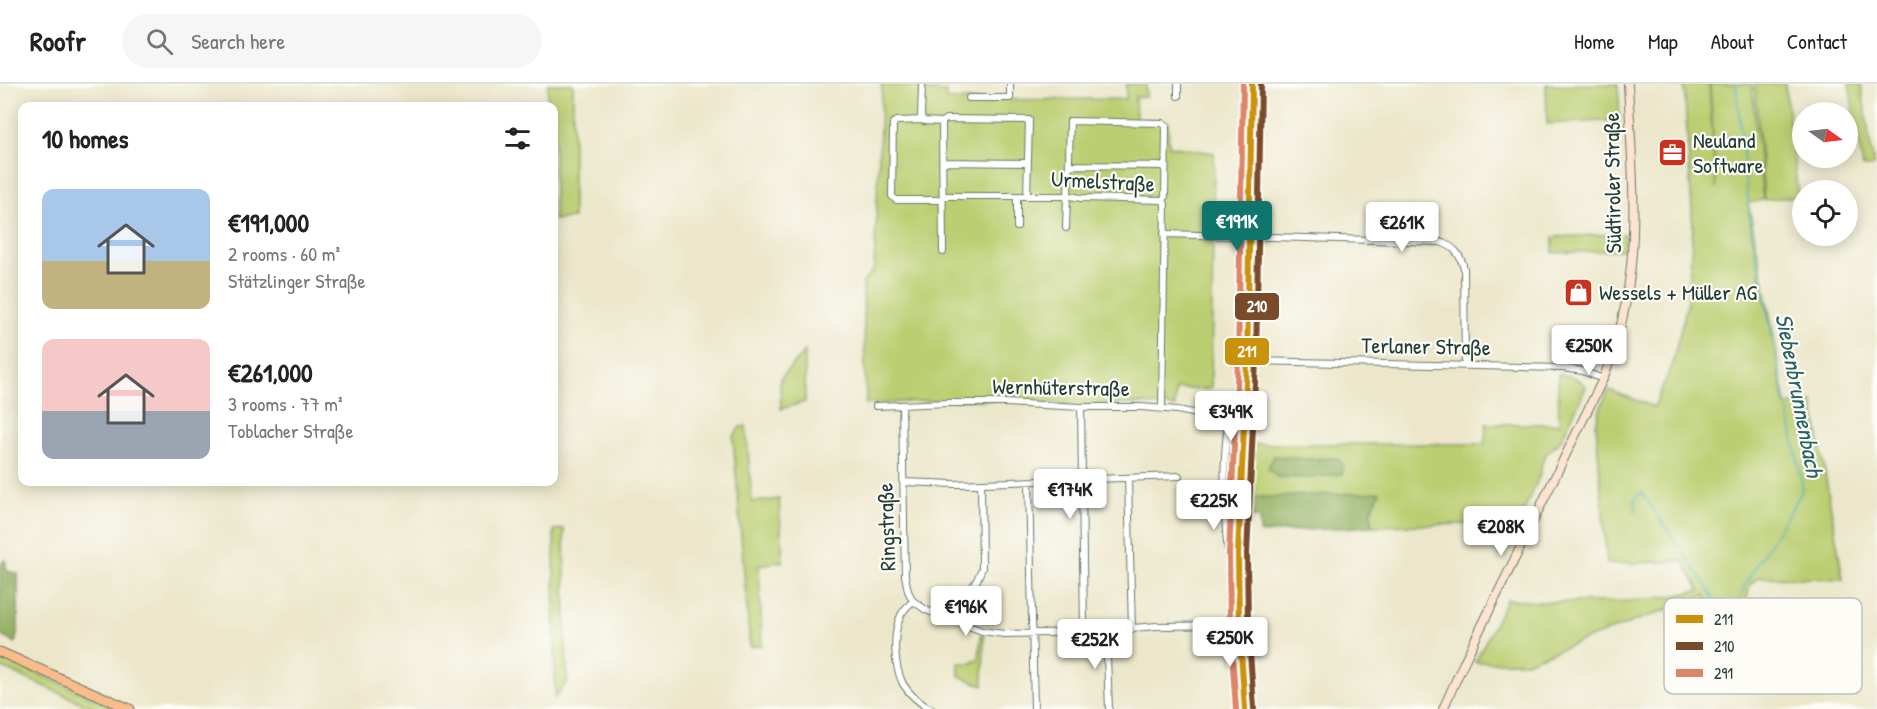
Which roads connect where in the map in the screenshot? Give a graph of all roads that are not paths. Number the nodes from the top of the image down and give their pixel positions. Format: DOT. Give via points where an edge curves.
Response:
graph roads {
  1 [pos="922,84"];
  2 [pos="1010,84"];
  3 [pos="1178,84"];
  4 [pos="1252,84"];
  5 [pos="1628,84"];
  6 [pos="1178,96"];
  7 [pos="969,98"];
  8 [pos="922,120"];
  9 [pos="942,122"];
  10 [pos="943,162"];
  11 [pos="1028,163"];
  12 [pos="1069,165"];
  13 [pos="1166,166"];
  14 [pos="1017,196"];
  15 [pos="1027,196"];
  16 [pos="1068,196"];
  17 [pos="943,198"];
  18 [pos="1163,200"];
  19 [pos="1017,227"];
  20 [pos="1066,228"];
  21 [pos="1164,234"];
  22 [pos="1249,236"];
  23 [pos="943,252"];
  24 [pos="1247,361"];
  25 [pos="1465,365"];
  26 [pos="1603,379"];
  27 [pos="876,406"];
  28 [pos="902,406"];
  29 [pos="1081,407"];
  30 [pos="1162,408"];
  31 [pos="1229,420"];
  32 [pos="1244,420"];
  33 [pos="1179,476"];
  34 [pos="1128,477"];
  35 [pos="1082,480"];
  36 [pos="903,482"];
  37 [pos="1029,482"];
  38 [pos="981,483"];
  39 [pos="1238,554"];
  40 [pos="1229,555"];
  41 [pos="1238,591"];
  42 [pos="914,601"];
  43 [pos="957,608"];
  44 [pos="944,616"];
  45 [pos="957,621"];
  46 [pos="1239,625"];
  47 [pos="1132,628"];
  48 [pos="1106,631"];
  49 [pos="1084,632"];
  50 [pos="1033,634"];
  51 [pos="0,652"];
  52 [pos="130,709"];
  53 [pos="931,709"];
  54 [pos="1034,709"];
  55 [pos="1109,709"];
  56 [pos="1245,709"];
  57 [pos="1443,709"];
  1 -- 8 [label="street"];
  2 -- 7 [label="street" via="1010,98"];
  3 -- 6 [label="street"];
  4 -- 22 [label="street"];
  5 -- 26 [label="main road, Südtiroler Straße" via="1635,214 1632,267 1626,305"];
  8 -- 9 [label="street"];
  8 -- 17 [label="street, Urmelstraße" via="893,123 892,196 896,200"];
  9 -- 10 [label="street"];
  9 -- 11 [label="street" via="1029,120"];
  10 -- 11 [label="street"];
  10 -- 17 [label="street"];
  11 -- 15 [label="street"];
  12 -- 13 [label="street"];
  12 -- 13 [label="street" via="1070,121 1162,123 1166,126"];
  12 -- 16 [label="street"];
  13 -- 18 [label="street"];
  14 -- 15 [label="street, Urmelstraße"];
  14 -- 17 [label="street, Urmelstraße"];
  14 -- 19 [label="street"];
  15 -- 16 [label="street, Urmelstraße"];
  16 -- 18 [label="street, Urmelstraße"];
  16 -- 20 [label="street"];
  17 -- 23 [label="street"];
  18 -- 21 [label="street, Urmelstraße"];
  21 -- 22 [label="street"];
  21 -- 30 [label="street, Urmelstraße"];
  22 -- 24 [label="street"];
  22 -- 25 [label="street" via="1449,245 1460,255 1464,268"];
  24 -- 25 [label="street, Terlaner Straße"];
  24 -- 32 [label="street"];
  25 -- 26 [label="street, Terlaner Straße" via="1563,368"];
  26 -- 57 [label="main road, Südtiroler Straße"];
  27 -- 28 [label="street, Wernhüterstraße"];
  28 -- 29 [label="street, Wernhüterstraße" via="1005,403"];
  28 -- 36 [label="street, Ringstraße"];
  29 -- 30 [label="street, Wernhüterstraße"];
  29 -- 35 [label="street"];
  30 -- 31 [label="street, Wernhüterstraße"];
  31 -- 32 [label="street, Wernhüterstraße"];
  31 -- 40 [label="street" via="1225,463"];
  32 -- 39 [label="street"];
  33 -- 34 [label="street"];
  34 -- 35 [label="street"];
  34 -- 47 [label="street"];
  35 -- 37 [label="street"];
  35 -- 49 [label="street"];
  36 -- 38 [label="street"];
  36 -- 42 [label="street, Ringstraße" via="905,576"];
  37 -- 38 [label="street"];
  37 -- 50 [label="street"];
  38 -- 43 [label="street" via="982,568"];
  39 -- 40 [label="street"];
  39 -- 41 [label="street"];
  40 -- 41 [label="street"];
  41 -- 46 [label="street"];
  42 -- 44 [label="street, Ringstraße"];
  42 -- 53 [label="street" via="901,616 897,628 898,667 910,694"];
  43 -- 44 [label="street"];
  43 -- 45 [label="street"];
  44 -- 45 [label="street, Ringstraße"];
  45 -- 50 [label="street, Ringstraße" via="982,631"];
  46 -- 47 [label="street, Ringstraße"];
  46 -- 56 [label="street"];
  47 -- 48 [label="street, Ringstraße"];
  48 -- 49 [label="street, Ringstraße"];
  48 -- 55 [label="street"];
  49 -- 50 [label="street, Ringstraße"];
  50 -- 54 [label="street"];
  51 -- 52 [label="main road"];
}
